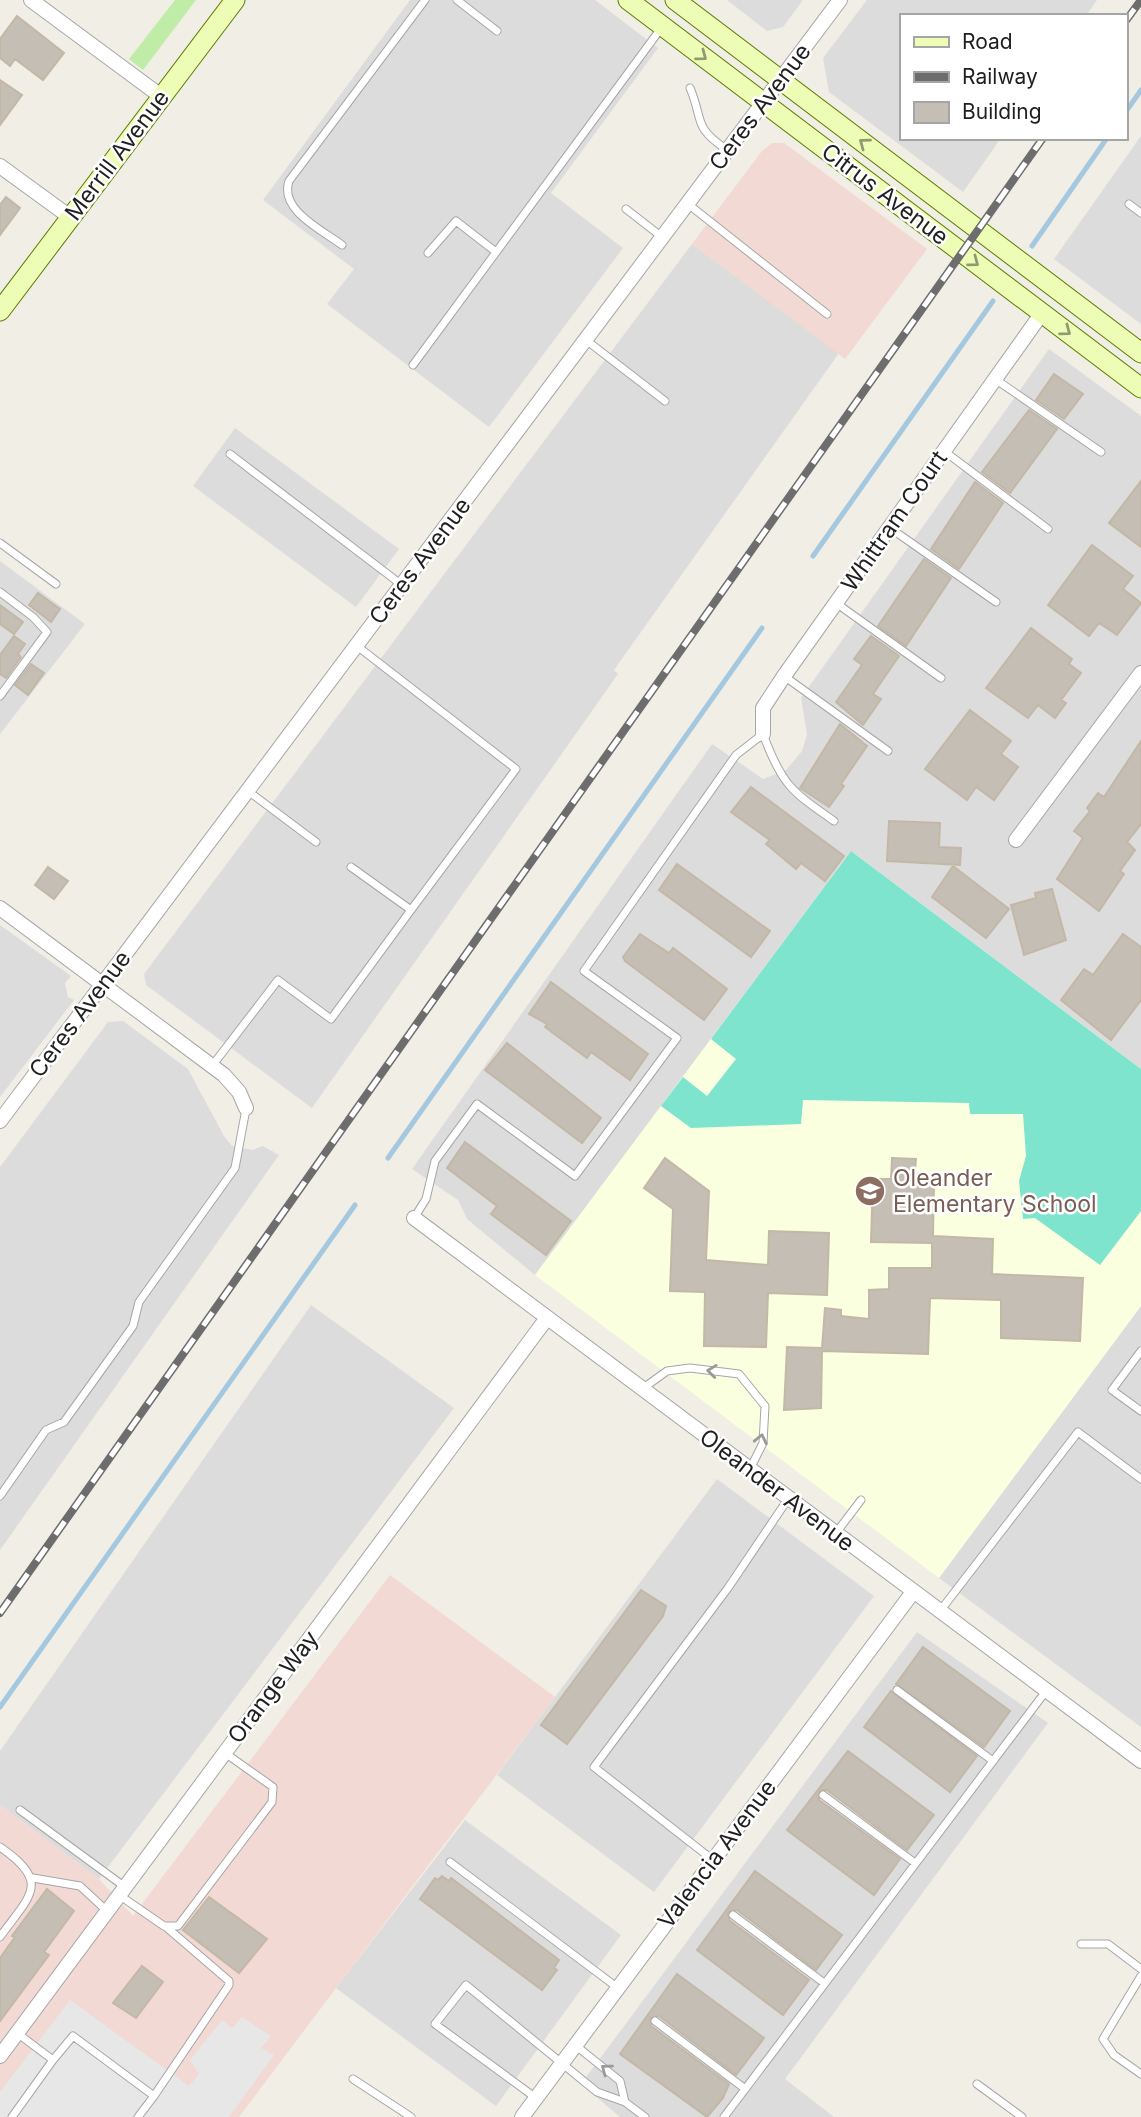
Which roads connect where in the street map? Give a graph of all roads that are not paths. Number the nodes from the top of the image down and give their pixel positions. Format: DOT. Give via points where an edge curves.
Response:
graph roads {
  1 [pos="31,0"];
  2 [pos="236,0"];
  3 [pos="425,0"];
  4 [pos="457,0"];
  5 [pos="628,0"];
  6 [pos="675,0"];
  7 [pos="840,0"];
  8 [pos="663,26"];
  9 [pos="497,31"];
  10 [pos="781,79"];
  11 [pos="690,88"];
  12 [pos="162,97"];
  13 [pos="764,101"];
  14 [pos="727,151"];
  15 [pos="0,166"];
  16 [pos="688,204"];
  17 [pos="1129,204"];
  18 [pos="626,209"];
  19 [pos="1141,213"];
  20 [pos="70,217"];
  21 [pos="663,237"];
  22 [pos="342,245"];
  23 [pos="496,252"];
  24 [pos="428,253"];
  25 [pos="0,311"];
  26 [pos="1042,313"];
  27 [pos="827,314"];
  28 [pos="586,340"];
  29 [pos="1141,352"];
  30 [pos="413,365"];
  31 [pos="995,379"];
  32 [pos="1141,388"];
  33 [pos="665,401"];
  34 [pos="944,451"];
  35 [pos="1101,452"];
  36 [pos="230,454"];
  37 [pos="890,527"];
  38 [pos="1048,528"];
  39 [pos="0,543"];
  40 [pos="56,584"];
  41 [pos="402,585"];
  42 [pos="0,592"];
  43 [pos="836,602"];
  44 [pos="996,602"];
  45 [pos="357,646"];
  46 [pos="1141,673"];
  47 [pos="784,676"];
  48 [pos="941,678"];
  49 [pos="0,696"];
  50 [pos="763,734"];
  51 [pos="888,751"];
  52 [pos="248,791"];
  53 [pos="834,821"];
  54 [pos="1016,840"];
  55 [pos="316,842"];
  56 [pos="351,867"];
  57 [pos="0,908"];
  58 [pos="411,910"];
  59 [pos="103,984"];
  60 [pos="212,1066"];
  61 [pos="246,1108"];
  62 [pos="0,1121"];
  63 [pos="414,1218"];
  64 [pos="547,1318"];
  65 [pos="1141,1351"];
  66 [pos="642,1390"];
  67 [pos="1141,1411"];
  68 [pos="750,1470"];
  69 [pos="1141,1479"];
  70 [pos="0,1496"];
  71 [pos="788,1499"];
  72 [pos="861,1500"];
  73 [pos="835,1534"];
  74 [pos="913,1592"];
  75 [pos="940,1612"];
  76 [pos="897,1690"];
  77 [pos="1046,1691"];
  78 [pos="225,1752"];
  79 [pos="993,1760"];
  80 [pos="1141,1761"];
  81 [pos="823,1795"];
  82 [pos="20,1810"];
  83 [pos="0,1847"];
  84 [pos="713,1860"];
  85 [pos="450,1862"];
  86 [pos="915,1863"];
  87 [pos="33,1878"];
  88 [pos="122,1891"];
  89 [pos="107,1911"];
  90 [pos="733,1915"];
  91 [pos="164,1926"];
  92 [pos="0,1937"];
  93 [pos="1081,1944"];
  94 [pos="1141,1969"];
  95 [pos="1141,1976"];
  96 [pos="824,1983"];
  97 [pos="618,1988"];
  98 [pos="654,2021"];
  99 [pos="17,2033"];
  100 [pos="575,2045"];
  101 [pos="0,2056"];
  102 [pos="53,2060"];
  103 [pos="563,2063"];
  104 [pos="1141,2074"];
  105 [pos="353,2079"];
  106 [pos="976,2084"];
  107 [pos="744,2088"];
  108 [pos="154,2096"];
  109 [pos="536,2098"];
  110 [pos="625,2102"];
  111 [pos="12,2117"];
  112 [pos="138,2117"];
  113 [pos="411,2117"];
  114 [pos="522,2117"];
  115 [pos="645,2117"];
  116 [pos="724,2117"];
  117 [pos="1022,2117"];
  1 -- 12 [label="street"];
  2 -- 12 [label="main road, Merrill Avenue"];
  3 -- 22 [label="lane" via="289,181 289,205"];
  4 -- 9 [label="lane"];
  5 -- 8 [label="main road, Citrus Avenue"];
  6 -- 10 [label="main road, Citrus Avenue"];
  7 -- 10 [label="street, Ceres Avenue"];
  8 -- 13 [label="main road, Citrus Avenue, one-way"];
  8 -- 23 [label="lane"];
  10 -- 13 [label="street, Ceres Avenue"];
  29 -- 10 [label="main road, Citrus Avenue, one-way"];
  11 -- 14 [label="lane" via="699,125"];
  12 -- 20 [label="main road, Merrill Avenue"];
  13 -- 14 [label="street, Ceres Avenue"];
  13 -- 26 [label="main road, Citrus Avenue, one-way"];
  14 -- 16 [label="street, Ceres Avenue"];
  15 -- 20 [label="street"];
  16 -- 21 [label="street, Ceres Avenue"];
  16 -- 27 [label="lane"];
  17 -- 19 [label="lane"];
  18 -- 21 [label="lane"];
  20 -- 25 [label="main road, Merrill Avenue"];
  21 -- 28 [label="street, Ceres Avenue"];
  23 -- 24 [label="lane" via="456,221"];
  23 -- 30 [label="lane"];
  26 -- 31 [label="street, Whittram Court"];
  26 -- 32 [label="main road, Citrus Avenue, one-way"];
  28 -- 33 [label="lane"];
  28 -- 41 [label="street, Ceres Avenue"];
  31 -- 34 [label="street, Whittram Court"];
  31 -- 35 [label="lane"];
  34 -- 37 [label="street, Whittram Court"];
  34 -- 38 [label="lane"];
  36 -- 41 [label="lane"];
  37 -- 43 [label="street, Whittram Court"];
  37 -- 44 [label="lane"];
  39 -- 40 [label="lane"];
  41 -- 45 [label="street, Ceres Avenue"];
  42 -- 49 [label="lane" via="47,632"];
  43 -- 47 [label="street, Whittram Court"];
  43 -- 48 [label="lane"];
  45 -- 52 [label="street, Ceres Avenue"];
  45 -- 58 [label="lane" via="516,769"];
  46 -- 54 [label="street"];
  47 -- 50 [label="street, Whittram Court" via="763,708"];
  47 -- 51 [label="lane"];
  50 -- 53 [label="lane" via="776,771 796,794"];
  50 -- 63 [label="lane" via="736,755 584,971 677,1038 575,1176 477,1104 435,1161 426,1199"];
  52 -- 55 [label="lane"];
  52 -- 59 [label="street, Ceres Avenue"];
  56 -- 58 [label="lane"];
  57 -- 59 [label="street"];
  58 -- 60 [label="lane" via="331,1019 278,980"];
  59 -- 60 [label="street"];
  59 -- 62 [label="street, Ceres Avenue"];
  60 -- 61 [label="street" via="239,1091"];
  61 -- 70 [label="lane" via="235,1168 139,1302 133,1326 64,1422 46,1430"];
  63 -- 64 [label="street, Oleander Avenue"];
  64 -- 66 [label="street, Oleander Avenue"];
  64 -- 78 [label="street, Orange Way"];
  65 -- 67 [label="lane" via="1112,1390"];
  66 -- 68 [label="street, Oleander Avenue"];
  68 -- 66 [label="lane, one-way" via="763,1443 765,1406 739,1374 667,1370"];
  68 -- 71 [label="street, Oleander Avenue"];
  69 -- 75 [label="lane" via="1078,1432"];
  71 -- 73 [label="street, Oleander Avenue"];
  71 -- 84 [label="lane" via="728,1588 594,1767"];
  72 -- 73 [label="lane"];
  73 -- 74 [label="street, Oleander Avenue"];
  74 -- 75 [label="street, Oleander Avenue"];
  74 -- 84 [label="street, Valencia Avenue"];
  75 -- 77 [label="street, Oleander Avenue"];
  76 -- 79 [label="lane"];
  77 -- 79 [label="lane"];
  77 -- 80 [label="street, Oleander Avenue"];
  78 -- 88 [label="street, Orange Way"];
  78 -- 91 [label="lane" via="273,1787 272,1802 178,1926"];
  79 -- 86 [label="lane"];
  81 -- 86 [label="lane"];
  82 -- 88 [label="lane"];
  83 -- 87 [label="lane" via="22,1862"];
  84 -- 97 [label="street, Valencia Avenue"];
  85 -- 97 [label="lane"];
  86 -- 96 [label="lane"];
  87 -- 89 [label="lane" via="80,1886"];
  87 -- 92 [label="lane" via="31,1893"];
  88 -- 89 [label="street, Orange Way"];
  88 -- 91 [label="lane"];
  89 -- 99 [label="street, Orange Way"];
  90 -- 96 [label="lane"];
  91 -- 108 [label="lane" via="229,1985"];
  93 -- 94 [label="lane" via="1108,1944"];
  95 -- 104 [label="lane" via="1103,2039 1114,2055"];
  96 -- 107 [label="lane"];
  97 -- 100 [label="street, Valencia Avenue"];
  98 -- 107 [label="lane"];
  99 -- 101 [label="street, Orange Way"];
  99 -- 102 [label="lane"];
  100 -- 103 [label="street, Valencia Avenue"];
  110 -- 100 [label="lane, one-way" via="620,2081"];
  102 -- 108 [label="lane" via="73,2036"];
  102 -- 111 [label="lane"];
  103 -- 109 [label="street, Valencia Avenue"];
  103 -- 109 [label="lane" via="466,1984 435,2024"];
  103 -- 110 [label="lane" via="597,2092"];
  105 -- 113 [label="lane"];
  106 -- 117 [label="lane"];
  107 -- 116 [label="lane"];
  108 -- 112 [label="lane"];
  109 -- 114 [label="street, Valencia Avenue"];
  110 -- 115 [label="lane"];
}
